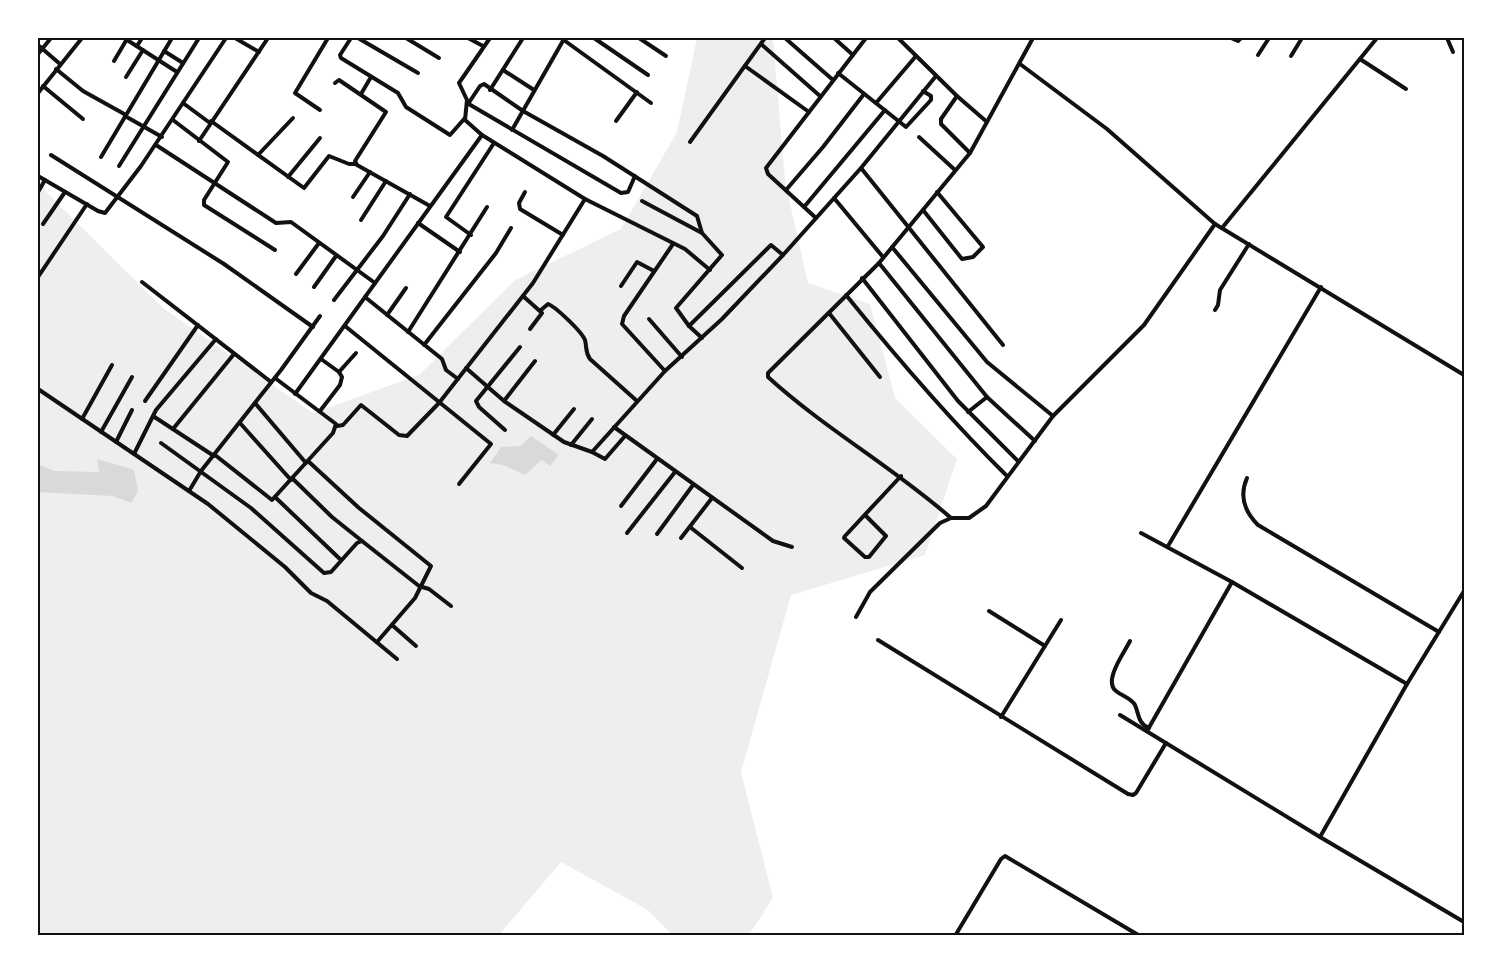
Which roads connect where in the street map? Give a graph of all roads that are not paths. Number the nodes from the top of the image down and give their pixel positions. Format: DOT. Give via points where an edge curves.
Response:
graph roads {
  1 [pos="51,38"];
  2 [pos="82,38"];
  3 [pos="126,38"];
  4 [pos="142,38"];
  5 [pos="172,38"];
  6 [pos="198,38"];
  7 [pos="226,38"];
  8 [pos="235,38"];
  9 [pos="268,38"];
  10 [pos="328,38"];
  11 [pos="351,38"];
  12 [pos="358,38"];
  13 [pos="406,38"];
  14 [pos="468,38"];
  15 [pos="490,38"];
  16 [pos="523,38"];
  17 [pos="563,38"];
  18 [pos="594,38"];
  19 [pos="639,38"];
  20 [pos="765,38"];
  21 [pos="784,38"];
  22 [pos="834,38"];
  23 [pos="866,38"];
  24 [pos="898,38"];
  25 [pos="1033,38"];
  26 [pos="1231,38"];
  27 [pos="1242,38"];
  28 [pos="1269,38"];
  29 [pos="1302,38"];
  30 [pos="1377,38"];
  31 [pos="1447,38"];
  32 [pos="760,44"];
  33 [pos="38,45"];
  34 [pos="137,46"];
  35 [pos="483,46"];
  36 [pos="42,49"];
  37 [pos="143,50"];
  38 [pos="164,51"];
  39 [pos="259,52"];
  40 [pos="1453,52"];
  41 [pos="38,54"];
  42 [pos="853,55"];
  43 [pos="1258,55"];
  44 [pos="666,56"];
  45 [pos="916,56"];
  46 [pos="1291,56"];
  47 [pos="439,58"];
  48 [pos="1360,59"];
  49 [pos="159,60"];
  50 [pos="114,61"];
  51 [pos="183,63"];
  52 [pos="60,64"];
  53 [pos="1020,64"];
  54 [pos="745,66"];
  55 [pos="56,69"];
  56 [pos="503,70"];
  57 [pos="177,72"];
  58 [pos="418,73"];
  59 [pos="838,73"];
  60 [pos="648,75"];
  61 [pos="936,76"];
  62 [pos="126,77"];
  63 [pos="371,77"];
  64 [pos="833,80"];
  65 [pos="335,82"];
  66 [pos="43,86"];
  67 [pos="1406,89"];
  68 [pos="490,90"];
  69 [pos="534,90"];
  70 [pos="923,91"];
  71 [pos="637,92"];
  72 [pos="38,93"];
  73 [pos="361,94"];
  74 [pos="864,94"];
  75 [pos="820,96"];
  76 [pos="957,96"];
  77 [pos="183,103"];
  78 [pos="652,103"];
  79 [pos="876,103"];
  80 [pos="468,104"];
  81 [pos="320,110"];
  82 [pos="523,110"];
  83 [pos="885,110"];
  84 [pos="809,112"];
  85 [pos="126,115"];
  86 [pos="293,118"];
  87 [pos="464,118"];
  88 [pos="83,119"];
  89 [pos="173,120"];
  90 [pos="616,121"];
  91 [pos="899,121"];
  92 [pos="211,122"];
  93 [pos="987,122"];
  94 [pos="143,126"];
  95 [pos="512,130"];
  96 [pos="482,135"];
  97 [pos="162,136"];
  98 [pos="919,137"];
  99 [pos="320,138"];
  100 [pos="199,141"];
  101 [pos="690,142"];
  102 [pos="494,143"];
  103 [pos="156,145"];
  104 [pos="970,153"];
  105 [pos="51,155"];
  106 [pos="258,155"];
  107 [pos="101,157"];
  108 [pos="356,164"];
  109 [pos="119,166"];
  110 [pos="861,168"];
  111 [pos="955,170"];
  112 [pos="370,172"];
  113 [pos="38,176"];
  114 [pos="635,176"];
  115 [pos="288,177"];
  116 [pos="45,180"];
  117 [pos="386,181"];
  118 [pos="216,184"];
  119 [pos="786,190"];
  120 [pos="38,192"];
  121 [pos="65,192"];
  122 [pos="526,192"];
  123 [pos="938,192"];
  124 [pos="410,194"];
  125 [pos="118,197"];
  126 [pos="353,197"];
  127 [pos="585,198"];
  128 [pos="834,198"];
  129 [pos="642,201"];
  130 [pos="87,204"];
  131 [pos="430,206"];
  132 [pos="487,207"];
  133 [pos="804,207"];
  134 [pos="922,210"];
  135 [pos="816,218"];
  136 [pos="361,220"];
  137 [pos="418,223"];
  138 [pos="43,224"];
  139 [pos="1215,224"];
  140 [pos="511,228"];
  141 [pos="910,228"];
  142 [pos="1222,228"];
  143 [pos="703,234"];
  144 [pos="471,235"];
  145 [pos="563,235"];
  146 [pos="319,243"];
  147 [pos="673,244"];
  148 [pos="1248,244"];
  149 [pos="892,247"];
  150 [pos="275,250"];
  151 [pos="460,252"];
  152 [pos="783,255"];
  153 [pos="336,256"];
  154 [pos="883,257"];
  155 [pos="879,263"];
  156 [pos="356,270"];
  157 [pos="710,270"];
  158 [pos="654,271"];
  159 [pos="296,274"];
  160 [pos="38,277"];
  161 [pos="862,278"];
  162 [pos="142,282"];
  163 [pos="375,283"];
  164 [pos="621,286"];
  165 [pos="314,287"];
  166 [pos="1321,287"];
  167 [pos="406,288"];
  168 [pos="846,294"];
  169 [pos="523,296"];
  170 [pos="365,297"];
  171 [pos="334,300"];
  172 [pos="541,310"];
  173 [pos="1214,310"];
  174 [pos="829,313"];
  175 [pos="387,315"];
  176 [pos="320,316"];
  177 [pos="649,319"];
  178 [pos="198,326"];
  179 [pos="345,326"];
  180 [pos="689,326"];
  181 [pos="313,327"];
  182 [pos="530,329"];
  183 [pos="408,332"];
  184 [pos="702,338"];
  185 [pos="216,339"];
  186 [pos="424,345"];
  187 [pos="1004,345"];
  188 [pos="520,347"];
  189 [pos="356,353"];
  190 [pos="234,354"];
  191 [pos="682,357"];
  192 [pos="321,359"];
  193 [pos="535,361"];
  194 [pos="112,365"];
  195 [pos="466,368"];
  196 [pos="665,371"];
  197 [pos="339,372"];
  198 [pos="1464,375"];
  199 [pos="132,377"];
  200 [pos="880,377"];
  201 [pos="275,378"];
  202 [pos="458,380"];
  203 [pos="271,382"];
  204 [pos="486,386"];
  205 [pos="38,389"];
  206 [pos="296,394"];
  207 [pos="987,397"];
  208 [pos="145,401"];
  209 [pos="504,401"];
  210 [pos="637,401"];
  211 [pos="439,403"];
  212 [pos="254,404"];
  213 [pos="574,409"];
  214 [pos="132,410"];
  215 [pos="320,412"];
  216 [pos="968,412"];
  217 [pos="153,416"];
  218 [pos="1053,416"];
  219 [pos="82,419"];
  220 [pos="592,419"];
  221 [pos="240,423"];
  222 [pos="337,426"];
  223 [pos="614,427"];
  224 [pos="173,429"];
  225 [pos="505,430"];
  226 [pos="101,432"];
  227 [pos="553,434"];
  228 [pos="625,436"];
  229 [pos="1035,441"];
  230 [pos="116,442"];
  231 [pos="161,443"];
  232 [pos="571,445"];
  233 [pos="592,452"];
  234 [pos="134,454"];
  235 [pos="214,455"];
  236 [pos="657,459"];
  237 [pos="1018,461"];
  238 [pos="307,462"];
  239 [pos="201,471"];
  240 [pos="675,472"];
  241 [pos="901,476"];
  242 [pos="1007,476"];
  243 [pos="1247,478"];
  244 [pos="292,479"];
  245 [pos="459,484"];
  246 [pos="694,485"];
  247 [pos="189,491"];
  248 [pos="275,497"];
  249 [pos="712,498"];
  250 [pos="621,506"];
  251 [pos="865,515"];
  252 [pos="951,518"];
  253 [pos="690,527"];
  254 [pos="627,533"];
  255 [pos="1141,533"];
  256 [pos="657,534"];
  257 [pos="681,538"];
  258 [pos="362,542"];
  259 [pos="1168,546"];
  260 [pos="792,547"];
  261 [pos="341,560"];
  262 [pos="742,568"];
  263 [pos="1232,582"];
  264 [pos="422,587"];
  265 [pos="1464,591"];
  266 [pos="452,606"];
  267 [pos="989,611"];
  268 [pos="856,617"];
  269 [pos="1061,620"];
  270 [pos="392,626"];
  271 [pos="1439,632"];
  272 [pos="878,640"];
  273 [pos="377,642"];
  274 [pos="1130,642"];
  275 [pos="416,646"];
  276 [pos="1045,646"];
  277 [pos="397,658"];
  278 [pos="1407,684"];
  279 [pos="1120,715"];
  280 [pos="1001,717"];
  281 [pos="1148,729"];
  282 [pos="1166,743"];
  283 [pos="1320,837"];
  284 [pos="1464,868"];
  285 [pos="1464,879"];
  286 [pos="1464,922"];
  287 [pos="955,936"];
  288 [pos="1140,936"];
  1 -- 36 [label="street"];
  2 -- 52 [label="street"];
  3 -- 34 [label="street"];
  3 -- 50 [label="street"];
  4 -- 34 [label="street"];
  5 -- 38 [label="street"];
  6 -- 51 [label="street"];
  7 -- 77 [label="street"];
  8 -- 39 [label="street"];
  9 -- 39 [label="street"];
  10 -- 81 [label="street" via="295,93"];
  11 -- 63 [label="street" via="340,56"];
  12 -- 58 [label="street"];
  13 -- 47 [label="street"];
  14 -- 35 [label="street"];
  15 -- 35 [label="street"];
  16 -- 56 [label="street"];
  17 -- 69 [label="street"];
  17 -- 71 [label="street"];
  18 -- 60 [label="street"];
  19 -- 44 [label="street"];
  20 -- 32 [label="street"];
  21 -- 64 [label="street"];
  22 -- 42 [label="street"];
  23 -- 42 [label="street"];
  24 -- 45 [label="street"];
  25 -- 53 [label="street"];
  26 -- 27 [label="street" via="1238,41"];
  28 -- 43 [label="street"];
  29 -- 46 [label="street"];
  30 -- 48 [label="street"];
  31 -- 40 [label="street"];
  32 -- 54 [label="street"];
  32 -- 75 [label="street"];
  33 -- 36 [label="street"];
  34 -- 37 [label="street"];
  35 -- 80 [label="street" via="459,83"];
  36 -- 41 [label="street"];
  36 -- 52 [label="street"];
  37 -- 49 [label="street"];
  37 -- 62 [label="street"];
  38 -- 49 [label="street"];
  38 -- 51 [label="street"];
  39 -- 92 [label="street"];
  42 -- 59 [label="street"];
  45 -- 61 [label="street"];
  45 -- 79 [label="street"];
  48 -- 67 [label="street"];
  48 -- 142 [label="street"];
  49 -- 57 [label="street"];
  49 -- 85 [label="street"];
  51 -- 57 [label="street"];
  52 -- 55 [label="street"];
  53 -- 93 [label="street"];
  53 -- 139 [label="street" via="1107,129"];
  54 -- 84 [label="street"];
  54 -- 101 [label="street"];
  55 -- 66 [label="street"];
  55 -- 85 [label="street" via="83,91"];
  56 -- 68 [label="street"];
  56 -- 69 [label="street"];
  57 -- 94 [label="street"];
  59 -- 64 [label="street"];
  59 -- 74 [label="street"];
  61 -- 70 [label="street"];
  61 -- 76 [label="street"];
  63 -- 73 [label="street"];
  63 -- 87 [label="street" via="398,92 405,106 448,134"];
  64 -- 75 [label="street"];
  65 -- 73 [label="street" via="339,80"];
  66 -- 72 [label="street"];
  66 -- 88 [label="street"];
  68 -- 80 [label="street" via="481,85"];
  68 -- 82 [label="street"];
  69 -- 82 [label="street"];
  70 -- 91 [label="street"];
  70 -- 91 [label="street" via="931,96 931,100 908,126"];
  71 -- 78 [label="street"];
  71 -- 90 [label="street"];
  73 -- 108 [label="street" via="386,112"];
  74 -- 79 [label="street"];
  74 -- 119 [label="street"];
  75 -- 84 [label="street"];
  76 -- 93 [label="street"];
  76 -- 104 [label="street" via="941,124"];
  77 -- 89 [label="street"];
  77 -- 92 [label="street"];
  79 -- 83 [label="street"];
  80 -- 87 [label="street"];
  80 -- 95 [label="street"];
  82 -- 95 [label="street"];
  82 -- 114 [label="street"];
  83 -- 91 [label="street"];
  83 -- 133 [label="street"];
  84 -- 119 [label="street" via="766,168 766,172"];
  85 -- 94 [label="street"];
  85 -- 107 [label="street"];
  86 -- 106 [label="street"];
  87 -- 96 [label="street"];
  89 -- 97 [label="street"];
  89 -- 100 [label="street"];
  91 -- 110 [label="street"];
  92 -- 100 [label="street"];
  92 -- 106 [label="street"];
  93 -- 104 [label="street"];
  94 -- 97 [label="street"];
  94 -- 109 [label="street"];
  95 -- 114 [label="street" via="621,193 628,192"];
  96 -- 102 [label="street"];
  96 -- 131 [label="street"];
  97 -- 103 [label="street"];
  98 -- 111 [label="street"];
  99 -- 115 [label="street"];
  100 -- 118 [label="street" via="228,162"];
  102 -- 127 [label="street"];
  102 -- 144 [label="street" via="446,217"];
  103 -- 118 [label="street"];
  103 -- 125 [label="street"];
  104 -- 111 [label="street"];
  105 -- 125 [label="street"];
  106 -- 115 [label="street"];
  108 -- 112 [label="street"];
  108 -- 115 [label="street" via="329,156 305,188"];
  110 -- 128 [label="street"];
  110 -- 141 [label="street"];
  111 -- 123 [label="street"];
  112 -- 117 [label="street"];
  112 -- 126 [label="street"];
  113 -- 116 [label="street"];
  114 -- 143 [label="street" via="698,216"];
  116 -- 120 [label="street"];
  116 -- 121 [label="street"];
  117 -- 124 [label="street"];
  117 -- 136 [label="street"];
  118 -- 146 [label="street" via="276,224 291,222"];
  118 -- 150 [label="street" via="204,205"];
  119 -- 133 [label="street"];
  121 -- 130 [label="street"];
  121 -- 138 [label="street"];
  122 -- 145 [label="street" via="520,209"];
  123 -- 134 [label="street"];
  123 -- 134 [label="street" via="983,247 973,257 962,259"];
  124 -- 131 [label="street"];
  124 -- 156 [label="street"];
  125 -- 130 [label="street" via="105,212"];
  125 -- 181 [label="street" via="224,264"];
  127 -- 145 [label="street"];
  127 -- 147 [label="street"];
  128 -- 135 [label="street"];
  128 -- 154 [label="street"];
  129 -- 143 [label="street"];
  130 -- 160 [label="street"];
  131 -- 137 [label="street"];
  132 -- 144 [label="street"];
  133 -- 135 [label="street"];
  134 -- 141 [label="street"];
  135 -- 152 [label="street"];
  137 -- 151 [label="street"];
  137 -- 163 [label="street"];
  139 -- 142 [label="street"];
  139 -- 218 [label="street" via="1144,325"];
  140 -- 186 [label="street" via="496,253"];
  141 -- 149 [label="street"];
  141 -- 187 [label="street"];
  142 -- 148 [label="street"];
  143 -- 157 [label="street" via="722,254"];
  144 -- 151 [label="street"];
  145 -- 169 [label="street"];
  146 -- 153 [label="street"];
  146 -- 159 [label="street"];
  147 -- 157 [label="street"];
  147 -- 158 [label="street"];
  148 -- 166 [label="street"];
  148 -- 173 [label="street" via="1220,290"];
  149 -- 154 [label="street"];
  149 -- 218 [label="street" via="987,362"];
  151 -- 183 [label="street"];
  152 -- 180 [label="street" via="771,245"];
  152 -- 184 [label="street"];
  153 -- 156 [label="street"];
  153 -- 165 [label="street"];
  154 -- 155 [label="street"];
  155 -- 161 [label="street"];
  155 -- 207 [label="street"];
  156 -- 163 [label="street"];
  156 -- 171 [label="street"];
  157 -- 180 [label="street" via="676,308"];
  158 -- 164 [label="street" via="637,262"];
  158 -- 196 [label="street" via="622,324"];
  161 -- 168 [label="street"];
  161 -- 216 [label="street"];
  162 -- 178 [label="street"];
  163 -- 170 [label="street"];
  166 -- 198 [label="street"];
  166 -- 259 [label="street"];
  167 -- 175 [label="street"];
  168 -- 174 [label="street"];
  168 -- 242 [label="street" via="931,397"];
  169 -- 172 [label="street"];
  169 -- 195 [label="street"];
  170 -- 175 [label="street"];
  170 -- 179 [label="street"];
  172 -- 182 [label="street" via="542,315"];
  172 -- 210 [label="street" via="548,304 556,308 584,339 590,359"];
  174 -- 200 [label="street"];
  174 -- 241 [label="street" via="768,370 768,377 791,398"];
  175 -- 183 [label="street"];
  176 -- 181 [label="street"];
  177 -- 191 [label="street"];
  178 -- 185 [label="street"];
  178 -- 208 [label="street"];
  179 -- 192 [label="street"];
  179 -- 211 [label="street"];
  180 -- 184 [label="street"];
  181 -- 201 [label="street"];
  183 -- 186 [label="street"];
  184 -- 191 [label="street"];
  185 -- 190 [label="street"];
  185 -- 217 [label="street"];
  186 -- 202 [label="street" via="442,359 446,370"];
  188 -- 204 [label="street"];
  189 -- 197 [label="street"];
  190 -- 203 [label="street"];
  190 -- 224 [label="street"];
  191 -- 196 [label="street"];
  192 -- 197 [label="street"];
  192 -- 206 [label="street"];
  193 -- 209 [label="street"];
  194 -- 219 [label="street"];
  195 -- 202 [label="street"];
  195 -- 204 [label="street"];
  196 -- 210 [label="street"];
  197 -- 215 [label="street" via="342,377 340,385"];
  199 -- 226 [label="street"];
  201 -- 203 [label="street"];
  201 -- 206 [label="street"];
  202 -- 211 [label="street"];
  203 -- 212 [label="street"];
  204 -- 209 [label="street"];
  204 -- 225 [label="street" via="476,404"];
  205 -- 219 [label="street"];
  206 -- 215 [label="street"];
  207 -- 216 [label="street"];
  207 -- 229 [label="street"];
  209 -- 227 [label="street"];
  210 -- 223 [label="street"];
  211 -- 222 [label="street" via="405,437 361,405"];
  211 -- 245 [label="street" via="491,445"];
  212 -- 221 [label="street"];
  212 -- 238 [label="street"];
  213 -- 227 [label="street"];
  214 -- 230 [label="street"];
  215 -- 222 [label="street"];
  216 -- 237 [label="street"];
  217 -- 224 [label="street"];
  217 -- 234 [label="street"];
  218 -- 229 [label="street"];
  219 -- 226 [label="street"];
  220 -- 232 [label="street"];
  221 -- 235 [label="street"];
  221 -- 244 [label="street"];
  222 -- 238 [label="street"];
  223 -- 228 [label="street"];
  223 -- 233 [label="street"];
  224 -- 235 [label="street"];
  226 -- 230 [label="street"];
  227 -- 232 [label="street"];
  228 -- 233 [label="street" via="604,460"];
  228 -- 236 [label="street"];
  229 -- 237 [label="street"];
  230 -- 234 [label="street"];
  231 -- 239 [label="street"];
  232 -- 233 [label="street"];
  234 -- 247 [label="street"];
  235 -- 239 [label="street"];
  235 -- 248 [label="street" via="270,499"];
  236 -- 240 [label="street"];
  236 -- 250 [label="street"];
  237 -- 242 [label="street"];
  238 -- 244 [label="street"];
  238 -- 264 [label="street" via="431,566"];
  239 -- 247 [label="street"];
  239 -- 261 [label="street" via="251,508 324,573 331,572"];
  240 -- 246 [label="street"];
  240 -- 254 [label="street"];
  241 -- 251 [label="street"];
  241 -- 252 [label="street"];
  242 -- 252 [label="street" via="979,513 969,518"];
  243 -- 271 [label="street" via="1242,498 1258,525"];
  244 -- 248 [label="street"];
  244 -- 258 [label="street"];
  246 -- 249 [label="street"];
  246 -- 256 [label="street"];
  247 -- 273 [label="street" via="285,567 311,593 327,601"];
  248 -- 261 [label="street"];
  249 -- 253 [label="street"];
  249 -- 260 [label="street" via="773,541"];
  251 -- 251 [label="street" via="886,536 869,557 844,538"];
  252 -- 268 [label="street" via="929,533 870,592"];
  253 -- 257 [label="street"];
  253 -- 262 [label="street"];
  255 -- 259 [label="street"];
  258 -- 261 [label="street"];
  258 -- 264 [label="street"];
  259 -- 263 [label="street"];
  263 -- 278 [label="street"];
  263 -- 281 [label="street"];
  264 -- 266 [label="street"];
  264 -- 270 [label="street"];
  265 -- 271 [label="street"];
  267 -- 276 [label="street"];
  269 -- 276 [label="street"];
  270 -- 273 [label="street"];
  270 -- 275 [label="street"];
  271 -- 278 [label="street"];
  272 -- 280 [label="street"];
  273 -- 277 [label="street"];
  274 -- 281 [label="street" via="1112,676 1111,685 1133,702"];
  276 -- 280 [label="street"];
  278 -- 283 [label="street"];
  279 -- 281 [label="street"];
  280 -- 282 [label="street" via="1132,795"];
  281 -- 282 [label="street"];
  282 -- 283 [label="street"];
  283 -- 286 [label="street"];
  284 -- 285 [label="street"];
  287 -- 288 [label="street" via="1005,856"];
}
